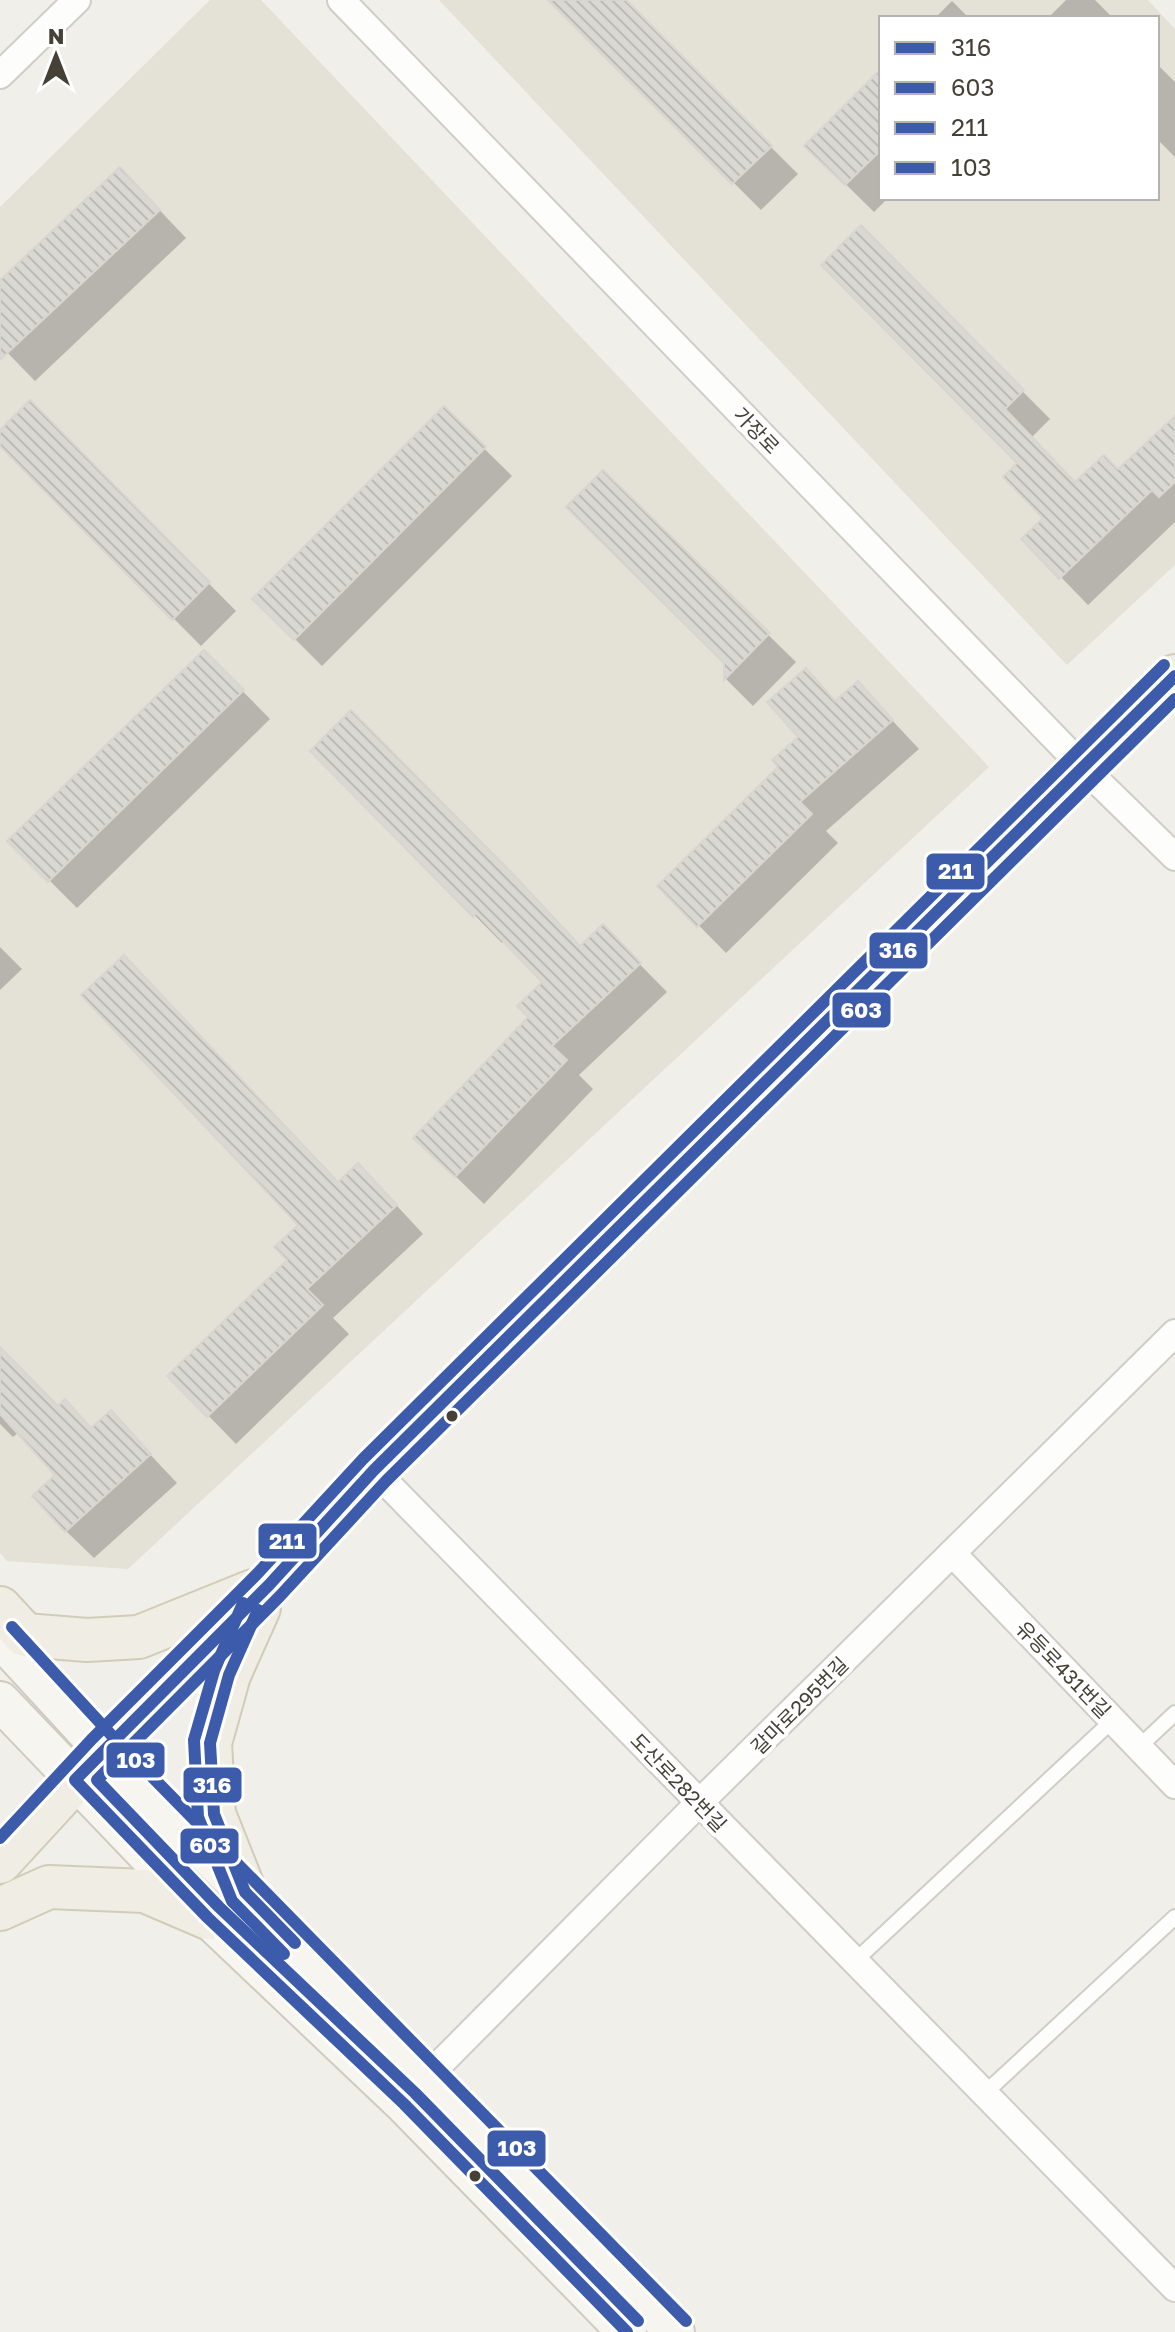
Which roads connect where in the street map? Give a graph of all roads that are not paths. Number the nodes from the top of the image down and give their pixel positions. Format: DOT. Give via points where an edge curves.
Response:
graph roads {
  1 [pos="77,0"];
  2 [pos="341,0"];
  3 [pos="0,75"];
  4 [pos="1175,676"];
  5 [pos="1082,766"];
  6 [pos="1175,857"];
  7 [pos="1175,1333"];
  8 [pos="374,1470"];
  9 [pos="952,1553"];
  10 [pos="269,1585"];
  11 [pos="0,1608"];
  12 [pos="0,1638"];
  13 [pos="0,1701"];
  14 [pos="1175,1713"];
  15 [pos="1113,1720"];
  16 [pos="1139,1747"];
  17 [pos="89,1765"];
  18 [pos="1175,1785"];
  19 [pos="700,1802"];
  20 [pos="0,1862"];
  21 [pos="245,1892"];
  22 [pos="0,1909"];
  23 [pos="1175,1917"];
  24 [pos="208,1918"];
  25 [pos="855,1961"];
  26 [pos="425,2079"];
  27 [pos="985,2093"];
  28 [pos="1175,2288"];
  29 [pos="627,2332"];
  30 [pos="675,2332"];
  1 -- 3 [label="street"];
  2 -- 5 [label="street, 가장로"];
  4 -- 5 [label="main road"];
  5 -- 6 [label="street, 가장로"];
  5 -- 8 [label="main road"];
  7 -- 9 [label="street, 갈마로295번길"];
  8 -- 10 [label="main road"];
  8 -- 19 [label="street, 도산로282번길"];
  9 -- 15 [label="street, 유등로431번길"];
  9 -- 19 [label="street, 갈마로295번길"];
  10 -- 11 [label="main road" via="139,1637 25,1635"];
  10 -- 17 [label="main road"];
  10 -- 21 [label="main road" via="229,1675 210,1743 214,1814"];
  12 -- 17 [label="main road"];
  13 -- 17 [label="main road"];
  14 -- 16 [label="lane"];
  15 -- 16 [label="street, 유등로431번길"];
  15 -- 25 [label="lane"];
  16 -- 18 [label="street, 유등로431번길"];
  17 -- 20 [label="main road"];
  17 -- 21 [label="main road"];
  17 -- 24 [label="main road"];
  19 -- 25 [label="street, 도산로282번길"];
  19 -- 26 [label="street, 갈마로295번길"];
  21 -- 26 [label="main road"];
  22 -- 24 [label="main road" via="49,1887 145,1891"];
  23 -- 27 [label="lane"];
  24 -- 29 [label="main road" via="404,2104"];
  25 -- 27 [label="street, 도산로282번길"];
  26 -- 30 [label="main road"];
  27 -- 28 [label="street, 도산로282번길"];
}
